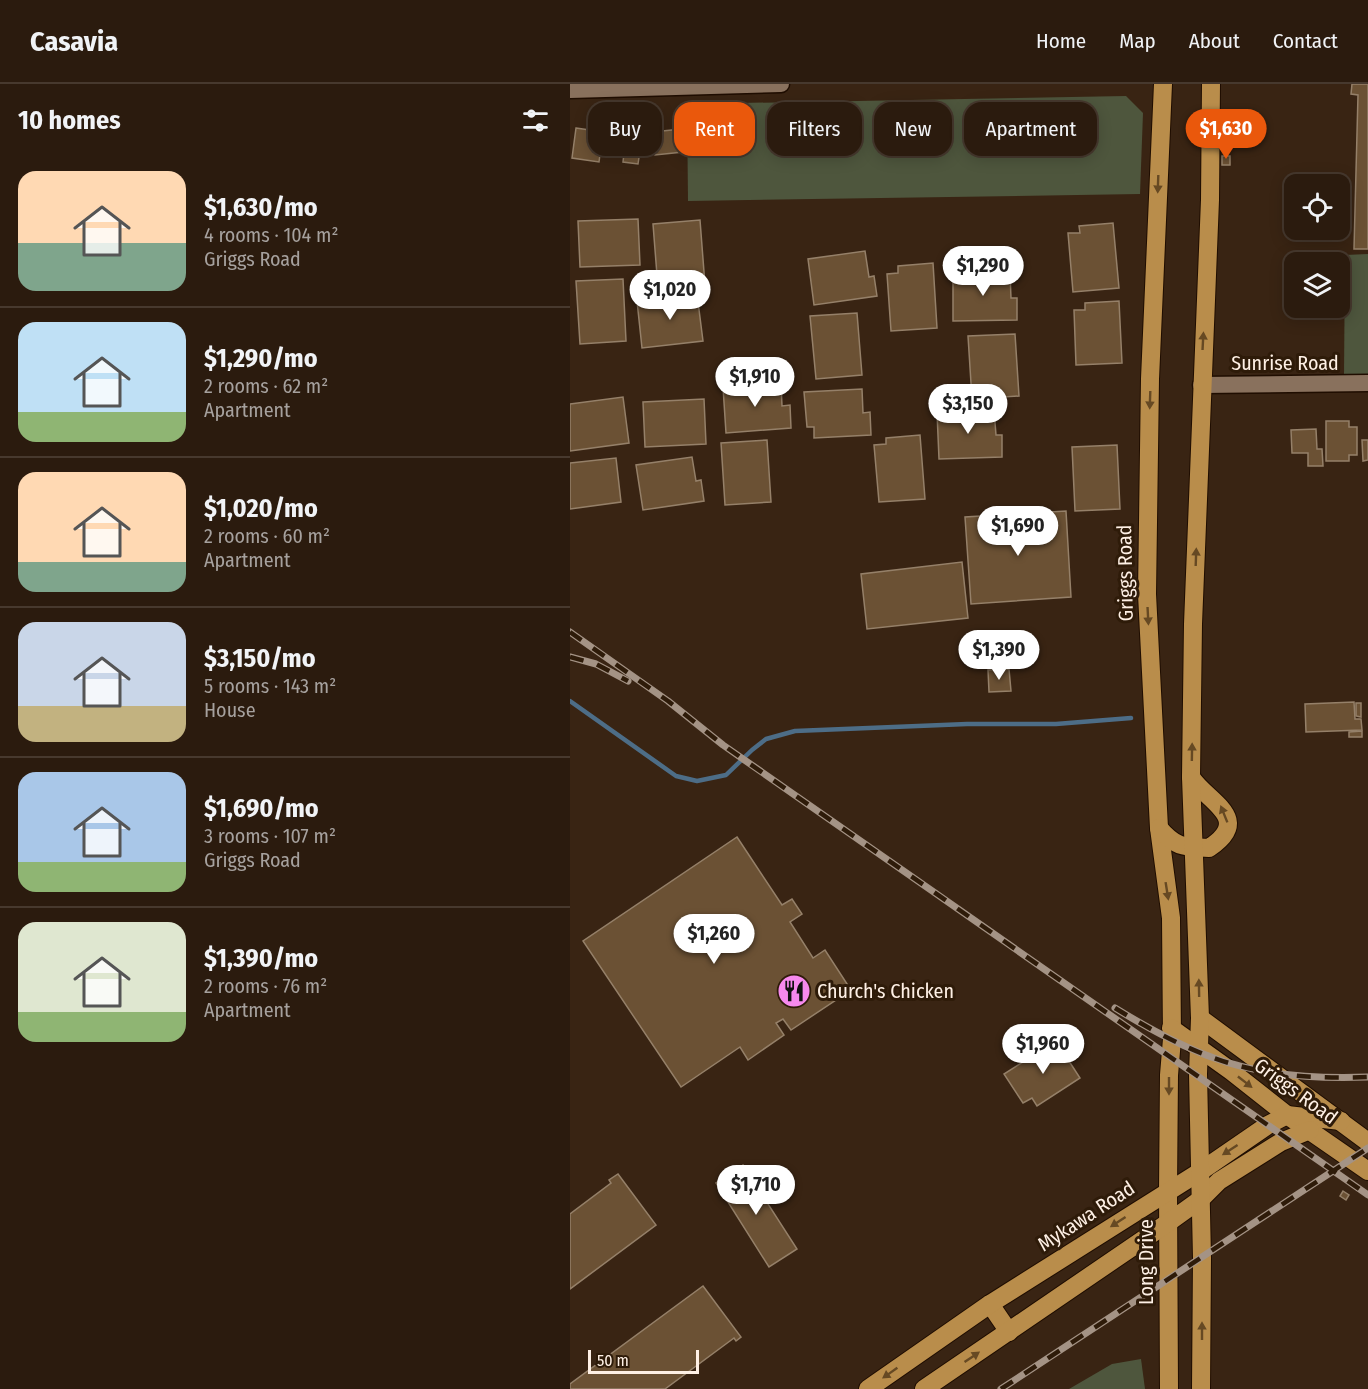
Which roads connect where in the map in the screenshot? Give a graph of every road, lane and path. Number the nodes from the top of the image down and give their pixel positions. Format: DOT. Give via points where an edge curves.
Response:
graph roads {
  1 [pos="781,84"];
  2 [pos="1163,84"];
  3 [pos="1211,84"];
  4 [pos="667,85"];
  5 [pos="570,90"];
  6 [pos="1368,383"];
  7 [pos="1201,385"];
  8 [pos="1191,777"];
  9 [pos="1159,828"];
  10 [pos="1194,848"];
  11 [pos="1200,1018"];
  12 [pos="1171,1028"];
  13 [pos="1198,1047"];
  14 [pos="1287,1115"];
  15 [pos="1341,1121"];
  16 [pos="1310,1130"];
  17 [pos="1368,1142"];
  18 [pos="1201,1171"];
  19 [pos="1368,1171"];
  20 [pos="1168,1190"];
  21 [pos="1201,1198"];
  22 [pos="1169,1222"];
  23 [pos="990,1304"];
  24 [pos="1009,1332"];
  25 [pos="920,1352"];
  26 [pos="931,1384"];
  27 [pos="867,1389"];
  28 [pos="1169,1389"];
  29 [pos="1201,1389"];
  1 -- 4 [label="street"];
  2 -- 9 [label="main road, Griggs Road, one-way" via="1147,510 1147,594"];
  7 -- 3 [label="main road, one-way"];
  4 -- 5 [label="street"];
  6 -- 7 [label="street, Sunrise Road"];
  8 -- 7 [label="main road, one-way"];
  8 -- 10 [label="main road"];
  10 -- 8 [label="main road, one-way" via="1209,848 1219,841 1228,824 1218,802"];
  9 -- 10 [label="main road" via="1181,847"];
  9 -- 12 [label="main road, Griggs Road, one-way" via="1171,918"];
  11 -- 10 [label="main road, one-way"];
  11 -- 13 [label="main road"];
  11 -- 15 [label="main road, Griggs Road"];
  12 -- 13 [label="main road, Griggs Road"];
  12 -- 20 [label="main road, Long Drive, one-way"];
  13 -- 14 [label="main road, Griggs Road, one-way"];
  13 -- 18 [label="main road"];
  14 -- 15 [label="main road"];
  14 -- 16 [label="main road, Griggs Road"];
  14 -- 18 [label="main road, Mykawa Road, one-way"];
  15 -- 17 [label="main road, Griggs Road"];
  16 -- 19 [label="main road, Griggs Road"];
  16 -- 21 [label="main road" via="1281,1142 1219,1181"];
  18 -- 20 [label="main road, Mykawa Road"];
  18 -- 21 [label="main road"];
  20 -- 22 [label="main road, Long Drive"];
  20 -- 23 [label="main road, Mykawa Road, one-way"];
  21 -- 22 [label="main road"];
  29 -- 21 [label="main road, one-way"];
  22 -- 24 [label="main road"];
  22 -- 28 [label="main road, Long Drive"];
  23 -- 24 [label="main road"];
  23 -- 25 [label="main road, Mykawa Road"];
  26 -- 24 [label="main road, one-way"];
  25 -- 26 [label="main road"];
  25 -- 27 [label="main road, Mykawa Road, one-way"];
}
